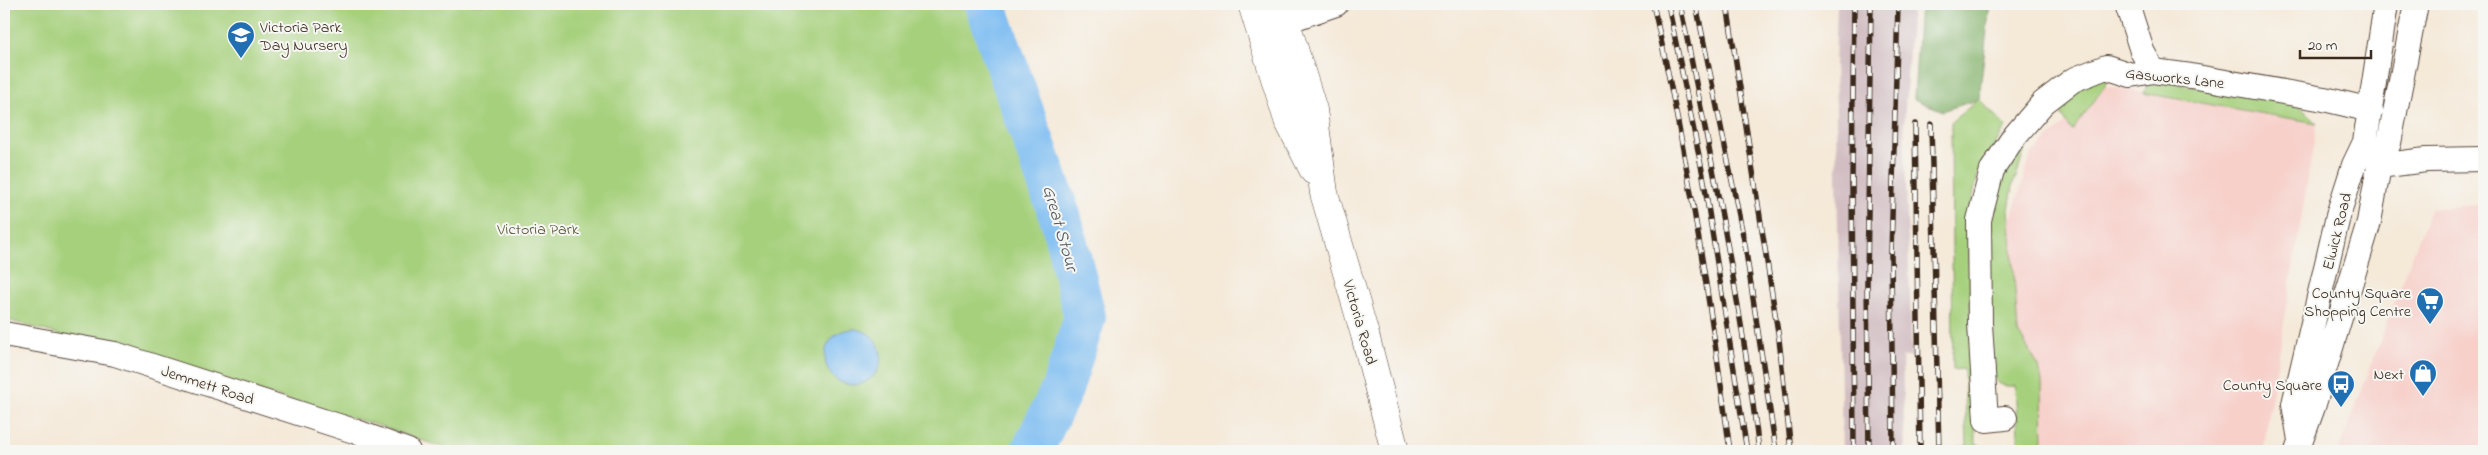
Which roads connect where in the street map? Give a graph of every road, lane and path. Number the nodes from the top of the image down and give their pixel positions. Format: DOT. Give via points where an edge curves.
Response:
graph roads {
  1 [pos="1252,4"];
  2 [pos="1336,4"];
  3 [pos="2128,4"];
  4 [pos="2386,4"];
  5 [pos="2416,4"];
  6 [pos="1275,18"];
  7 [pos="2153,71"];
  8 [pos="2371,110"];
  9 [pos="2365,142"];
  10 [pos="2484,159"];
  11 [pos="2379,166"];
  12 [pos="4,334"];
  13 [pos="2005,418"];
  14 [pos="351,441"];
  15 [pos="2299,446"];
  16 [pos="408,451"];
  17 [pos="1394,451"];
  1 -- 6 [label="street, Victoria Road"];
  2 -- 6 [label="street"];
  3 -- 7 [label="street" via="2142,51"];
  4 -- 8 [label="street, Elwick Road"];
  5 -- 11 [label="street, Elwick Road" via="2389,143"];
  6 -- 17 [label="street, Victoria Road" via="1313,110 1324,193"];
  7 -- 8 [label="street, Gasworks Lane" via="2324,99"];
  7 -- 13 [label="street, Gasworks Lane" via="2131,75 2106,67 2073,80 2043,103 2013,138 1992,170 1979,220 1980,324 1986,420"];
  8 -- 9 [label="street, Elwick Road"];
  9 -- 11 [label="street"];
  9 -- 15 [label="street, Elwick Road" via="2339,212 2294,404"];
  10 -- 11 [label="street" via="2426,160"];
  11 -- 15 [label="street, Elwick Road" via="2369,222"];
  12 -- 14 [label="street, Jemmett Road" via="115,354"];
  14 -- 16 [label="street, Jemmett Road"];
}
